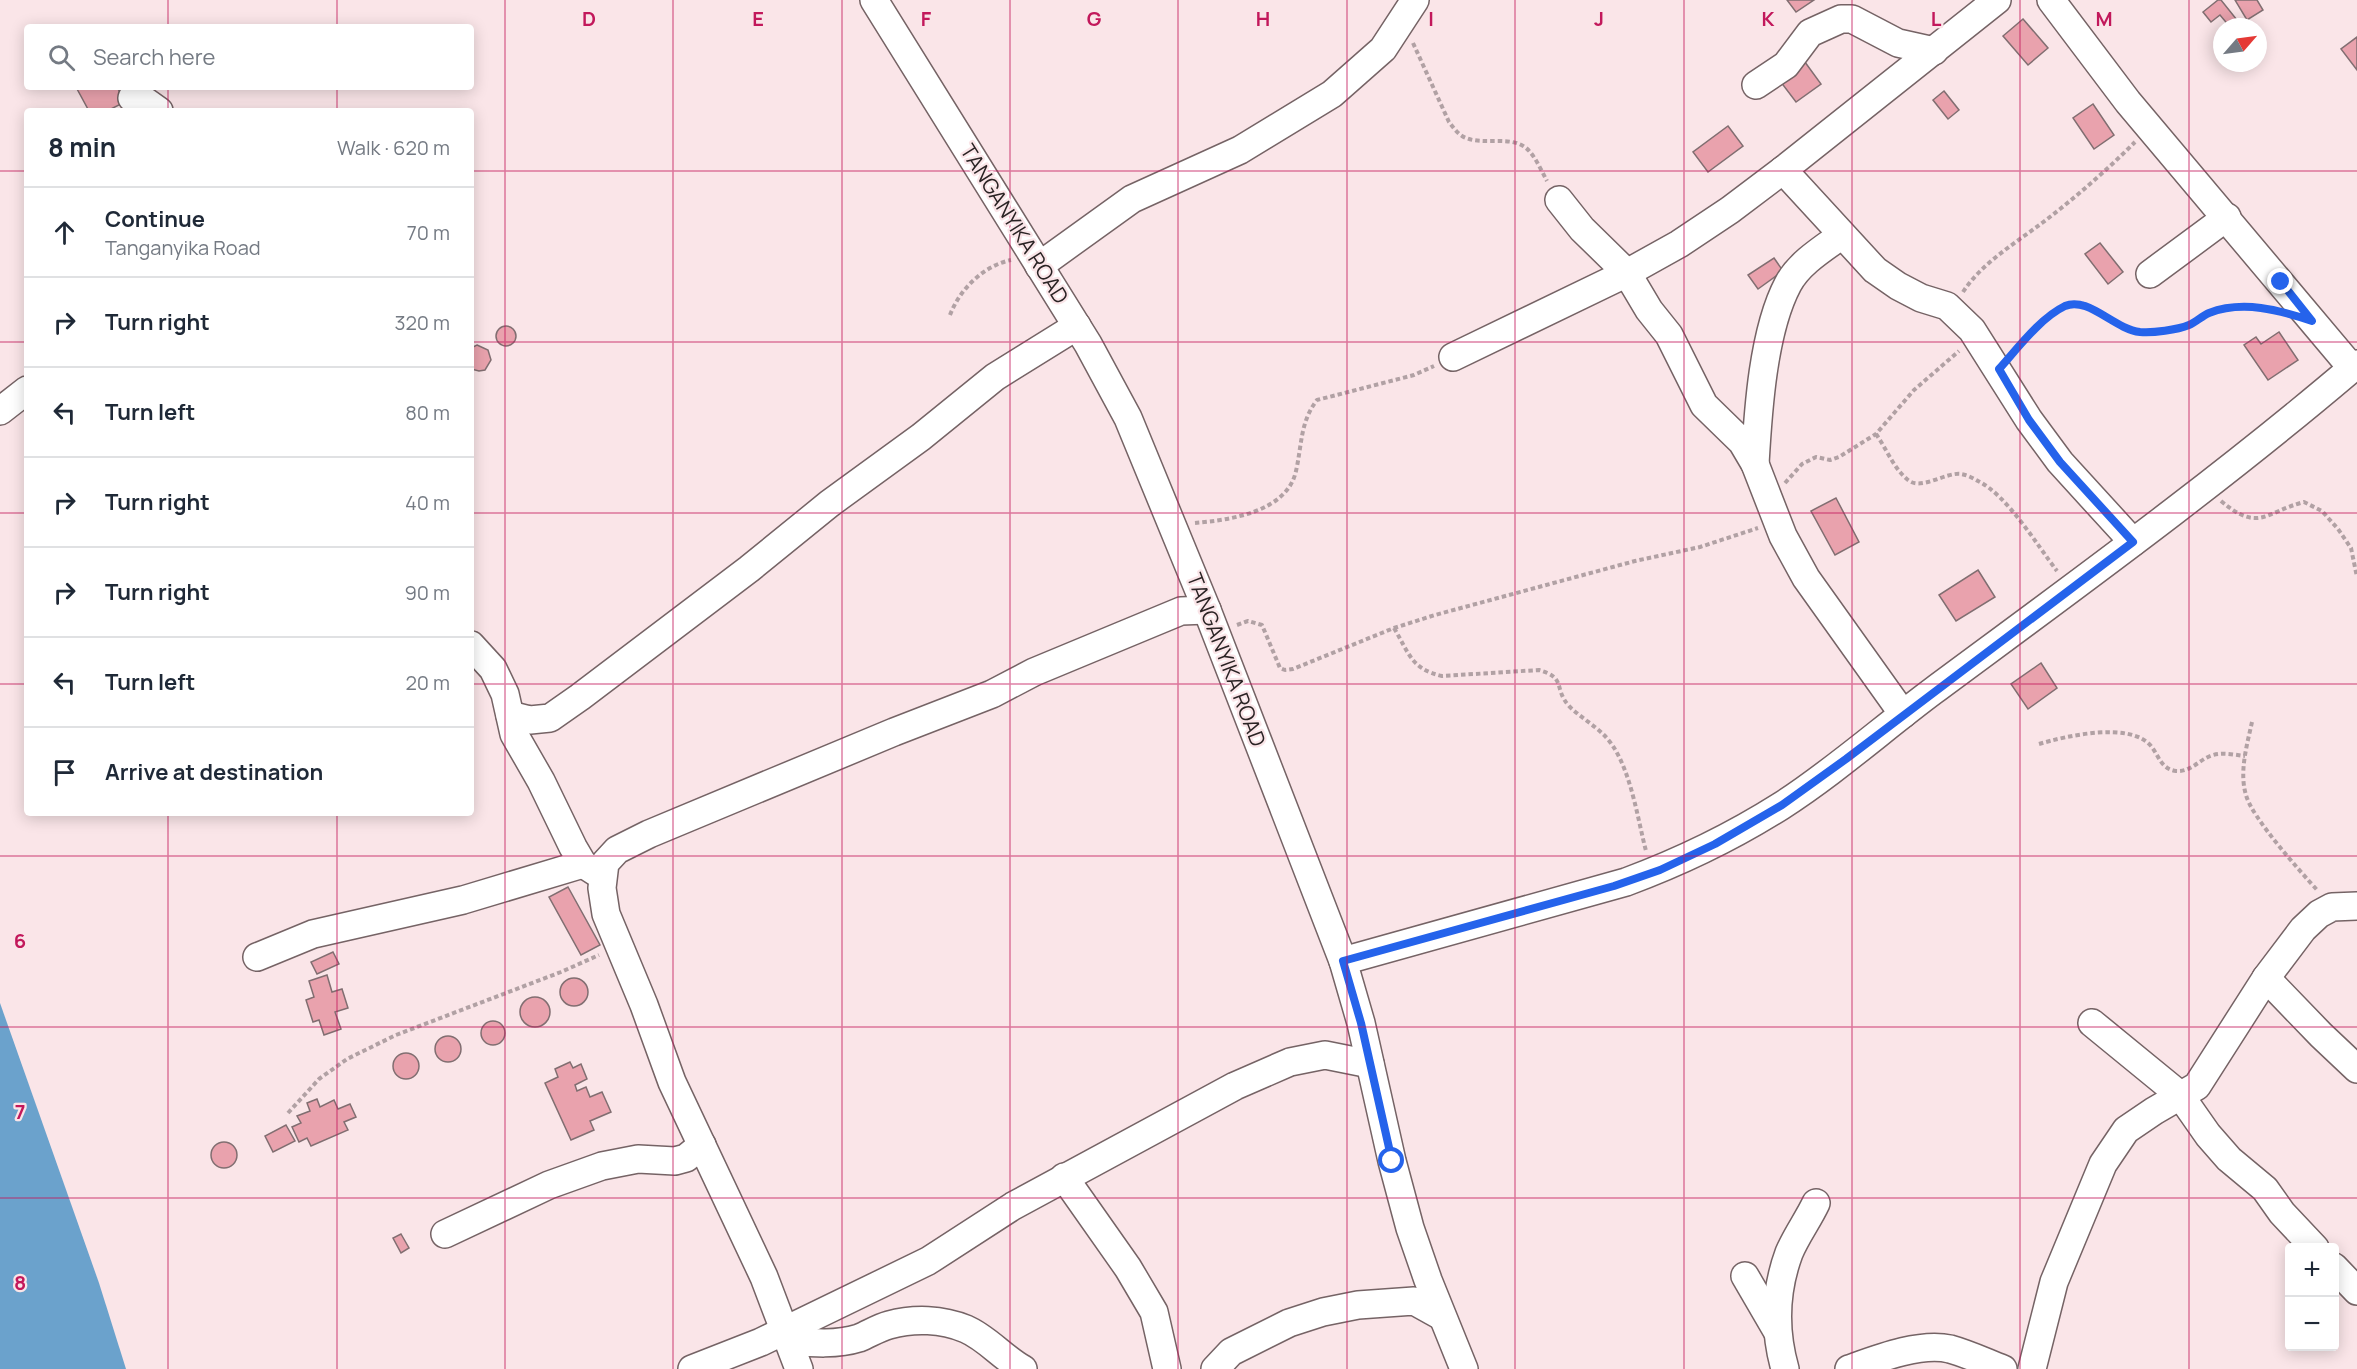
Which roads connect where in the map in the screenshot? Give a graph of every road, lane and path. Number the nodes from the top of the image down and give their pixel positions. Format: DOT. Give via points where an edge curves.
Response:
graph roads {
  1 [pos="874,0"];
  2 [pos="1998,0"];
  3 [pos="2051,0"];
  4 [pos="1409,9"];
  5 [pos="1934,51"];
  6 [pos="1756,86"];
  7 [pos="132,98"];
  8 [pos="155,108"];
  9 [pos="2150,126"];
  10 [pos="1783,170"];
  11 [pos="1559,200"];
  12 [pos="2227,217"];
  13 [pos="1842,235"];
  14 [pos="1036,261"];
  15 [pos="1627,273"];
  16 [pos="2150,274"];
  17 [pos="2280,310"];
  18 [pos="1954,312"];
  19 [pos="950,315"];
  20 [pos="1077,326"];
  21 [pos="1978,338"];
  22 [pos="1453,357"];
  23 [pos="2355,365"];
  24 [pos="1999,369"];
  25 [pos="24,392"];
  26 [pos="0,411"];
  27 [pos="1876,434"];
  28 [pos="1755,464"];
  29 [pos="2204,487"];
  30 [pos="1773,512"];
  31 [pos="1173,526"];
  32 [pos="2133,542"];
  33 [pos="2357,577"];
  34 [pos="2070,589"];
  35 [pos="1207,610"];
  36 [pos="1394,628"];
  37 [pos="1218,641"];
  38 [pos="474,648"];
  39 [pos="1903,714"];
  40 [pos="510,715"];
  41 [pos="2252,722"];
  42 [pos="2039,744"];
  43 [pos="2245,756"];
  44 [pos="593,871"];
  45 [pos="1652,873"];
  46 [pos="2345,906"];
  47 [pos="619,945"];
  48 [pos="257,957"];
  49 [pos="1343,961"];
  50 [pos="2266,978"];
  51 [pos="2092,1023"];
  52 [pos="1370,1064"];
  53 [pos="2357,1069"];
  54 [pos="2180,1095"];
  55 [pos="288,1113"];
  56 [pos="702,1145"];
  57 [pos="1064,1178"];
  58 [pos="1816,1203"];
  59 [pos="445,1234"];
  60 [pos="2310,1243"];
  61 [pos="2339,1272"];
  62 [pos="1745,1276"];
  63 [pos="2357,1291"];
  64 [pos="1442,1316"];
  65 [pos="1778,1331"];
  66 [pos="788,1336"];
  67 [pos="1865,1366"];
  68 [pos="692,1369"];
  69 [pos="799,1369"];
  70 [pos="1023,1369"];
  71 [pos="1167,1369"];
  72 [pos="1215,1369"];
  73 [pos="1464,1369"];
  74 [pos="1785,1369"];
  75 [pos="2003,1369"];
  76 [pos="2032,1369"];
  1 -- 14 [label="street, TANGANYIKA ROAD"];
  2 -- 5 [label="street"];
  3 -- 9 [label="street"];
  4 -- 11 [label="path" via="1418,56 1449,122 1463,136 1524,147 1531,152"];
  4 -- 14 [label="street" via="1383,49 1332,94 1240,150 1132,199"];
  5 -- 6 [label="street" via="1898,43 1852,19 1841,19 1810,33 1786,65"];
  5 -- 10 [label="street"];
  7 -- 8 [label="street"];
  9 -- 12 [label="street"];
  9 -- 18 [label="path" via="2092,182 1979,272"];
  10 -- 13 [label="street"];
  10 -- 15 [label="street" via="1722,216"];
  11 -- 15 [label="street"];
  12 -- 16 [label="street"];
  12 -- 23 [label="street"];
  13 -- 18 [label="street" via="1875,270 1898,286"];
  13 -- 28 [label="street" via="1788,282 1767,354"];
  14 -- 19 [label="path" via="1001,262 981,275 955,301"];
  14 -- 20 [label="street, TANGANYIKA ROAD"];
  15 -- 22 [label="street"];
  15 -- 28 [label="street" via="1669,334 1704,405 1742,442"];
  17 -- 24 [label="path" via="2231,308 2209,313 2189,325 2142,332 2114,324 2086,305 2076,303 2042,324"];
  18 -- 21 [label="street"];
  20 -- 31 [label="street, TANGANYIKA ROAD" via="1128,418"];
  20 -- 40 [label="street" via="994,377 580,698 550,718 530,720"];
  21 -- 24 [label="street"];
  21 -- 27 [label="path" via="1934,371"];
  22 -- 31 [label="path" via="1414,375 1317,400 1307,413 1296,473 1283,494 1251,513"];
  23 -- 29 [label="street"];
  24 -- 32 [label="street" via="2060,462"];
  25 -- 26 [label="street"];
  27 -- 30 [label="path" via="1839,457 1816,457 1802,464"];
  27 -- 34 [label="path" via="1909,481 1919,484 1960,474 1987,485 2010,509"];
  28 -- 30 [label="street"];
  29 -- 32 [label="street"];
  29 -- 33 [label="path" via="2247,518 2259,519 2304,502 2322,511 2351,548"];
  30 -- 36 [label="path" via="1710,544 1477,602"];
  30 -- 39 [label="street" via="1806,578"];
  31 -- 35 [label="street, TANGANYIKA ROAD"];
  32 -- 34 [label="street"];
  34 -- 39 [label="street"];
  35 -- 37 [label="street, TANGANYIKA ROAD"];
  35 -- 44 [label="street" via="1181,611 1034,672 982,699 649,834 617,850"];
  36 -- 37 [label="path" via="1285,670 1277,662 1267,632 1257,622 1234,625"];
  36 -- 45 [label="path" via="1415,664 1427,672 1442,676 1539,670 1552,674 1570,707 1615,749 1629,785"];
  37 -- 49 [label="street, TANGANYIKA ROAD"];
  38 -- 40 [label="street" via="492,669"];
  39 -- 45 [label="street" via="1782,805 1715,844"];
  40 -- 44 [label="street" via="514,734"];
  41 -- 43 [label="path"];
  42 -- 43 [label="path" via="2068,736 2126,734 2150,745 2163,765 2184,771 2211,755"];
  43 -- 46 [label="path" via="2243,779 2253,810 2285,852"];
  44 -- 47 [label="street"];
  44 -- 48 [label="street" via="313,934"];
  45 -- 49 [label="street"];
  46 -- 50 [label="street" via="2319,914 2302,929"];
  47 -- 55 [label="path" via="561,972 396,1035 347,1059 319,1079"];
  47 -- 56 [label="street" via="672,1082"];
  49 -- 52 [label="street, TANGANYIKA ROAD"];
  50 -- 53 [label="street"];
  50 -- 54 [label="street" via="2208,1072 2197,1086"];
  51 -- 54 [label="street"];
  52 -- 57 [label="street" via="1324,1054 1290,1062 1235,1086"];
  52 -- 64 [label="street, TANGANYIKA ROAD" via="1410,1228"];
  54 -- 60 [label="street" via="2229,1159 2265,1189"];
  54 -- 76 [label="street" via="2126,1130 2103,1164 2054,1282"];
  56 -- 59 [label="street" via="686,1158 675,1161 638,1159 602,1166 549,1185"];
  56 -- 66 [label="street" via="760,1266"];
  57 -- 66 [label="street" via="928,1261"];
  57 -- 71 [label="street" via="1154,1312"];
  58 -- 65 [label="street" via="1790,1252 1778,1294"];
  61 -- 63 [label="street"];
  62 -- 65 [label="street"];
  64 -- 72 [label="street" via="1414,1301 1323,1312 1289,1323 1231,1352"];
  64 -- 73 [label="street, TANGANYIKA ROAD"];
  65 -- 74 [label="street"];
  66 -- 68 [label="street"];
  66 -- 69 [label="street"];
  66 -- 70 [label="street" via="814,1343 859,1338 903,1322 952,1324 979,1336"];
  67 -- 75 [label="street" via="1904,1353 1938,1348"];
}
